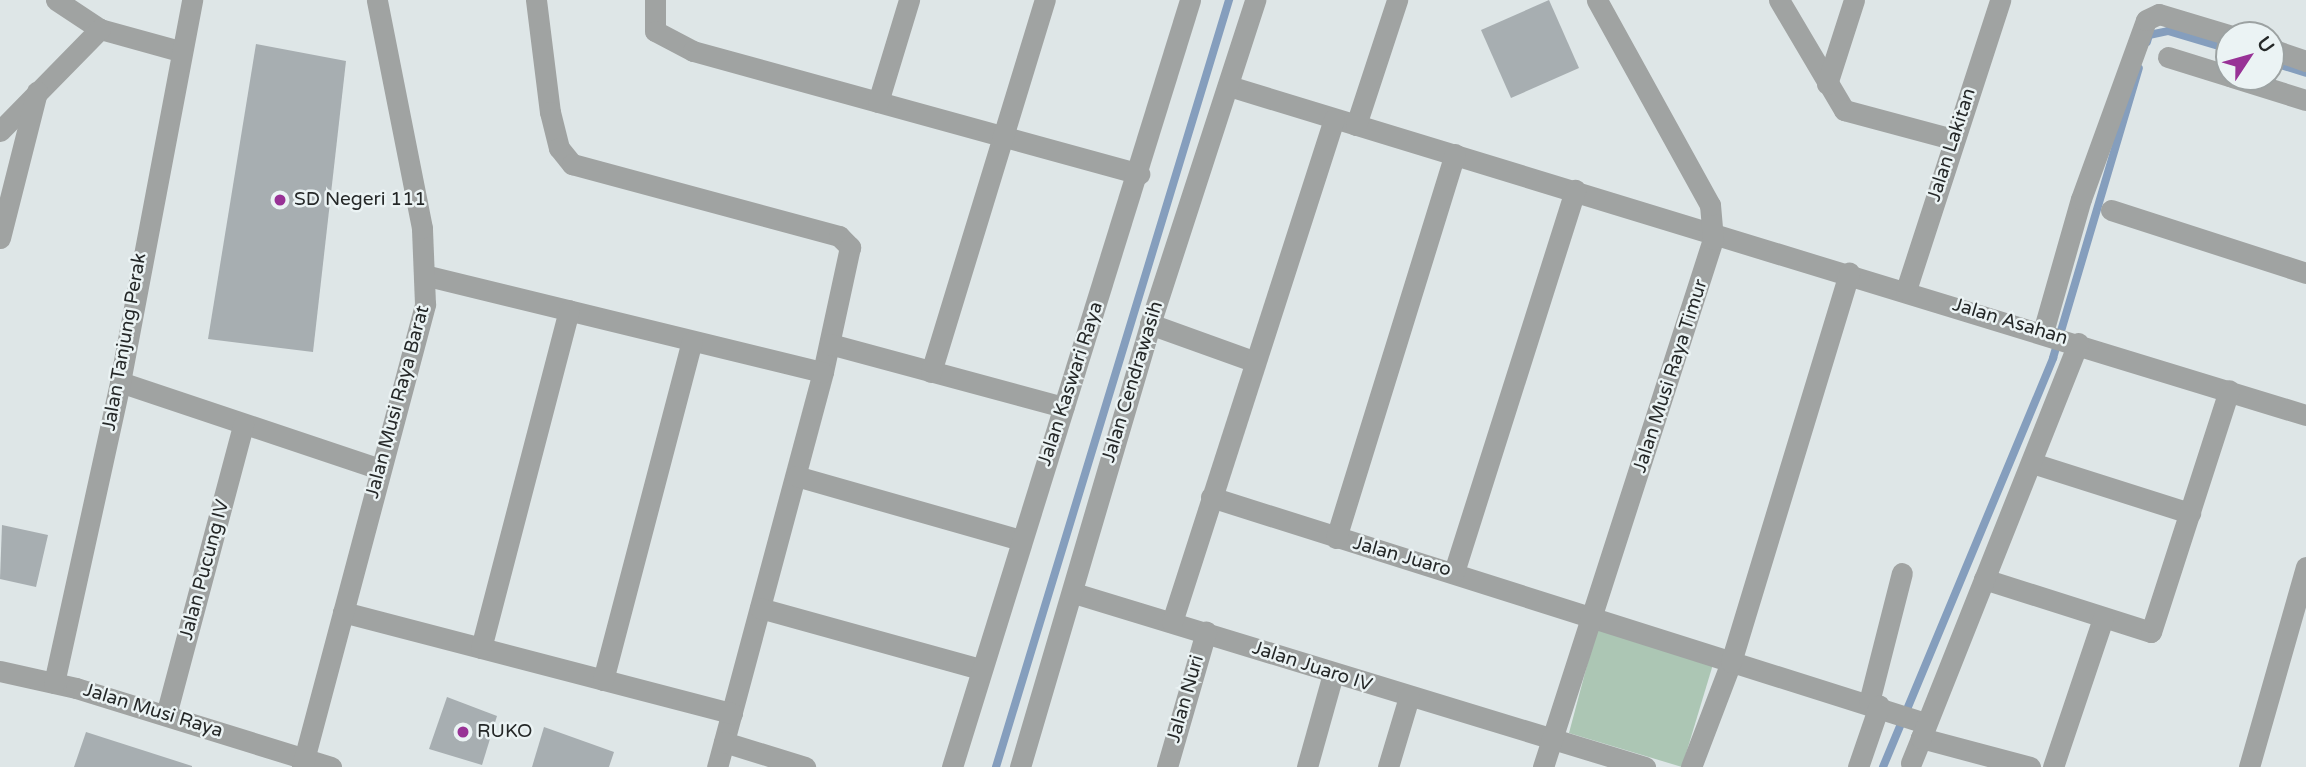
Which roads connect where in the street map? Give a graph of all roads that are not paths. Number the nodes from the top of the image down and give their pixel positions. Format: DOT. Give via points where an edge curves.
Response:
graph roads {
  1 [pos="56,0"];
  2 [pos="192,0"];
  3 [pos="377,0"];
  4 [pos="536,0"];
  5 [pos="655,0"];
  6 [pos="909,0"];
  7 [pos="1045,0"];
  8 [pos="1190,0"];
  9 [pos="1255,0"];
  10 [pos="1397,0"];
  11 [pos="1597,0"];
  12 [pos="1779,0"];
  13 [pos="1854,0"];
  14 [pos="2000,0"];
  15 [pos="100,29"];
  16 [pos="2215,31"];
  17 [pos="180,51"];
  18 [pos="2285,54"];
  19 [pos="2168,57"];
  20 [pos="2306,61"];
  21 [pos="2215,71"];
  22 [pos="1827,84"];
  23 [pos="1229,86"];
  24 [pos="2278,91"];
  25 [pos="37,92"];
  26 [pos="2306,100"];
  27 [pos="878,102"];
  28 [pos="1334,119"];
  29 [pos="1356,125"];
  30 [pos="0,131"];
  31 [pos="1002,136"];
  32 [pos="1952,139"];
  33 [pos="1455,153"];
  34 [pos="1139,174"];
  35 [pos="1575,190"];
  36 [pos="2111,210"];
  37 [pos="1713,231"];
  38 [pos="0,234"];
  39 [pos="1849,273"];
  40 [pos="2306,273"];
  41 [pos="428,276"];
  42 [pos="1906,290"];
  43 [pos="569,310"];
  44 [pos="1150,324"];
  45 [pos="2061,337"];
  46 [pos="692,341"];
  47 [pos="830,344"];
  48 [pos="1253,361"];
  49 [pos="823,372"];
  50 [pos="931,372"];
  51 [pos="120,382"];
  52 [pos="2228,390"];
  53 [pos="1063,407"];
  54 [pos="2306,415"];
  55 [pos="243,425"];
  56 [pos="2032,463"];
  57 [pos="380,469"];
  58 [pos="796,476"];
  59 [pos="1211,497"];
  60 [pos="2190,513"];
  61 [pos="1336,538"];
  62 [pos="1021,540"];
  63 [pos="2306,567"];
  64 [pos="1454,572"];
  65 [pos="1902,573"];
  66 [pos="1984,579"];
  67 [pos="1074,593"];
  68 [pos="760,608"];
  69 [pos="343,611"];
  70 [pos="1593,616"];
  71 [pos="2102,618"];
  72 [pos="1172,622"];
  73 [pos="1206,632"];
  74 [pos="481,648"];
  75 [pos="1731,662"];
  76 [pos="980,669"];
  77 [pos="0,671"];
  78 [pos="1333,674"];
  79 [pos="603,680"];
  80 [pos="54,683"];
  81 [pos="1409,697"];
  82 [pos="1880,706"];
  83 [pos="732,713"];
  84 [pos="166,715"];
  85 [pos="1552,737"];
  86 [pos="724,742"];
  87 [pos="1917,747"];
  88 [pos="303,762"];
  89 [pos="331,767"];
  90 [pos="717,767"];
  91 [pos="805,767"];
  92 [pos="952,767"];
  93 [pos="1020,767"];
  94 [pos="1167,767"];
  95 [pos="1307,767"];
  96 [pos="1388,767"];
  97 [pos="1543,767"];
  98 [pos="1645,767"];
  99 [pos="1691,767"];
  100 [pos="1858,767"];
  101 [pos="2030,767"];
  102 [pos="2053,767"];
  103 [pos="2249,767"];
  1 -- 15 [label="street"];
  2 -- 17 [label="street, Jalan Tanjung Perak"];
  3 -- 41 [label="street, Jalan Musi Raya Barat"];
  4 -- 47 [label="street" via="550,112 565,157 597,174 844,239 850,251"];
  5 -- 27 [label="street" via="655,31 678,45"];
  6 -- 27 [label="street"];
  7 -- 31 [label="street"];
  8 -- 34 [label="street, Jalan Kaswari Raya"];
  9 -- 23 [label="street, Jalan Cendrawasih"];
  10 -- 29 [label="street"];
  11 -- 37 [label="street, Jalan Musi Raya Timur" via="1709,202"];
  12 -- 22 [label="street"];
  13 -- 22 [label="street"];
  14 -- 32 [label="street, Jalan Lakitan"];
  15 -- 17 [label="street"];
  15 -- 25 [label="street"];
  16 -- 45 [label="street" via="2159,14 2146,20 2081,200"];
  17 -- 51 [label="street, Jalan Tanjung Perak"];
  18 -- 20 [label="street"];
  19 -- 21 [label="street"];
  22 -- 32 [label="street" via="1844,110"];
  23 -- 28 [label="street, Jalan Asahan"];
  23 -- 44 [label="street, Jalan Cendrawasih"];
  24 -- 26 [label="street"];
  25 -- 30 [label="street"];
  25 -- 38 [label="street"];
  27 -- 31 [label="street"];
  28 -- 29 [label="street, Jalan Asahan"];
  28 -- 48 [label="street"];
  29 -- 33 [label="street, Jalan Asahan"];
  31 -- 34 [label="street"];
  31 -- 50 [label="street"];
  32 -- 42 [label="street, Jalan Lakitan"];
  33 -- 35 [label="street, Jalan Asahan"];
  33 -- 61 [label="street"];
  34 -- 53 [label="street, Jalan Kaswari Raya"];
  35 -- 37 [label="street, Jalan Asahan"];
  35 -- 64 [label="street"];
  36 -- 40 [label="street"];
  37 -- 39 [label="street, Jalan Asahan"];
  37 -- 70 [label="street, Jalan Musi Raya Timur"];
  39 -- 42 [label="street, Jalan Asahan"];
  39 -- 75 [label="street"];
  41 -- 43 [label="street"];
  41 -- 57 [label="street, Jalan Musi Raya Barat" via="415,347"];
  42 -- 45 [label="street, Jalan Asahan"];
  43 -- 46 [label="street"];
  43 -- 74 [label="street"];
  44 -- 48 [label="street"];
  44 -- 67 [label="street, Jalan Cendrawasih"];
  45 -- 52 [label="street, Jalan Asahan"];
  45 -- 56 [label="street"];
  46 -- 49 [label="street"];
  46 -- 79 [label="street"];
  47 -- 49 [label="street"];
  47 -- 50 [label="street"];
  48 -- 59 [label="street"];
  49 -- 58 [label="street"];
  50 -- 53 [label="street"];
  51 -- 55 [label="street"];
  51 -- 80 [label="street, Jalan Tanjung Perak"];
  52 -- 54 [label="street, Jalan Asahan"];
  52 -- 60 [label="street"];
  53 -- 62 [label="street, Jalan Kaswari Raya"];
  55 -- 57 [label="street"];
  55 -- 84 [label="street, Jalan Pucung IV"];
  56 -- 60 [label="street"];
  56 -- 66 [label="street"];
  57 -- 69 [label="street, Jalan Musi Raya Barat"];
  58 -- 62 [label="street"];
  58 -- 68 [label="street"];
  59 -- 61 [label="street, Jalan Juaro"];
  59 -- 72 [label="street"];
  60 -- 71 [label="street" via="2156,627 2151,632"];
  61 -- 64 [label="street, Jalan Juaro"];
  62 -- 76 [label="street, Jalan Kaswari Raya"];
  63 -- 103 [label="street"];
  64 -- 70 [label="street, Jalan Juaro"];
  65 -- 82 [label="street"];
  66 -- 71 [label="street"];
  66 -- 87 [label="street"];
  67 -- 72 [label="street, Jalan Juaro IV"];
  67 -- 93 [label="street, Jalan Cendrawasih"];
  68 -- 76 [label="street"];
  68 -- 83 [label="street"];
  69 -- 74 [label="street"];
  69 -- 88 [label="street, Jalan Musi Raya Barat"];
  70 -- 75 [label="street, Jalan Juaro"];
  70 -- 85 [label="street, Jalan Musi Raya Timur"];
  71 -- 102 [label="street"];
  72 -- 73 [label="street, Jalan Juaro IV"];
  73 -- 78 [label="street, Jalan Juaro IV"];
  73 -- 94 [label="street, Jalan Nuri"];
  74 -- 79 [label="street"];
  75 -- 82 [label="street, Jalan Juaro"];
  75 -- 99 [label="street"];
  76 -- 92 [label="street, Jalan Kaswari Raya"];
  77 -- 80 [label="street, Jalan Musi Raya"];
  78 -- 81 [label="street, Jalan Juaro IV"];
  78 -- 95 [label="street"];
  79 -- 83 [label="street"];
  80 -- 84 [label="street, Jalan Musi Raya"];
  81 -- 85 [label="street, Jalan Juaro IV"];
  81 -- 96 [label="street"];
  82 -- 87 [label="street, Jalan Juaro"];
  82 -- 100 [label="street"];
  83 -- 86 [label="street"];
  84 -- 88 [label="street, Jalan Musi Raya"];
  85 -- 97 [label="street, Jalan Musi Raya Timur"];
  85 -- 98 [label="street, Jalan Juaro IV"];
  86 -- 90 [label="street"];
  86 -- 91 [label="street"];
  87 -- 101 [label="street, Jalan Juaro"];
  88 -- 89 [label="street, Jalan Musi Raya"];
}
